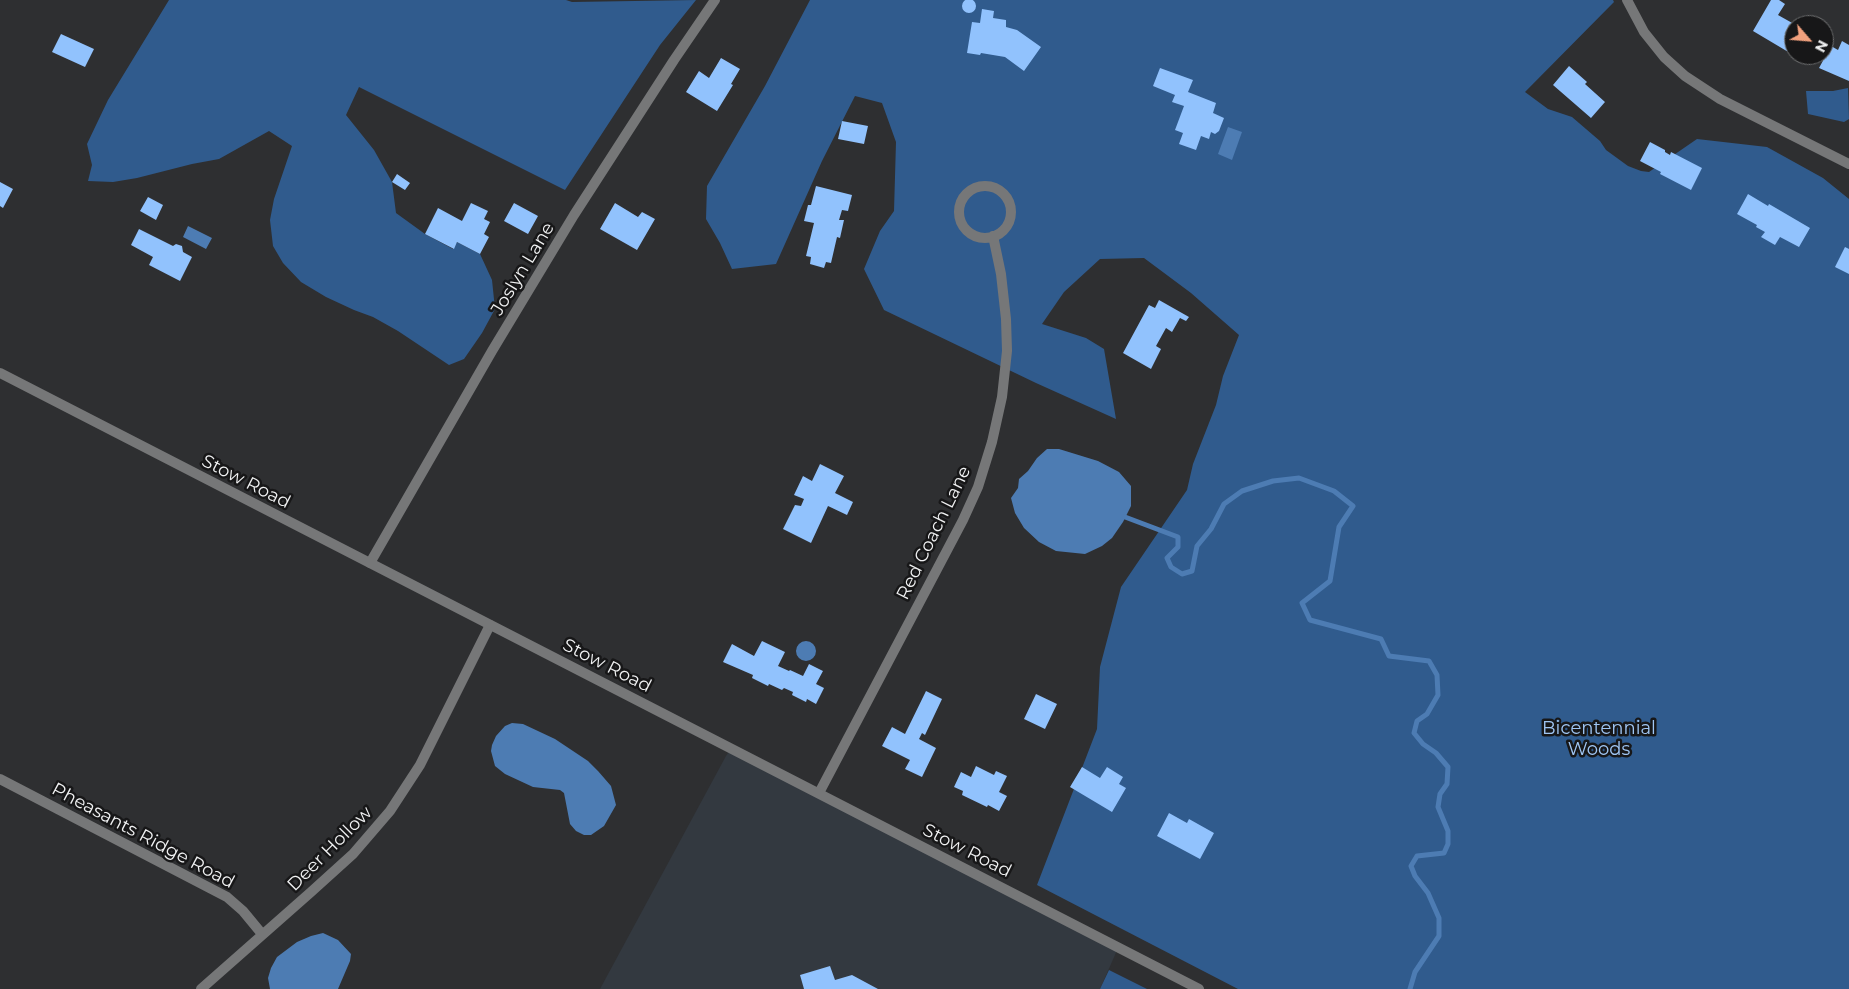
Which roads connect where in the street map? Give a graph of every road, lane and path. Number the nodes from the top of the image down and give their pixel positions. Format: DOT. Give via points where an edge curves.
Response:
graph roads {
  1 [pos="716,0"];
  2 [pos="1627,0"];
  3 [pos="1849,164"];
  4 [pos="993,236"];
  5 [pos="0,372"];
  6 [pos="370,563"];
  7 [pos="490,625"];
  8 [pos="0,779"];
  9 [pos="819,793"];
  10 [pos="262,934"];
  11 [pos="201,989"];
  12 [pos="1199,989"];
  1 -- 6 [label="street, Joslyn Lane" via="574,215"];
  2 -- 3 [label="street" via="1644,32 1685,76 1720,99"];
  4 -- 4 [label="street" via="971,234 960,220 960,203 972,189 980,186 989,186 1004,193 1011,208 1008,224"];
  4 -- 9 [label="street, Red Coach Lane" via="1001,274 1007,351 1002,397 978,487"];
  5 -- 6 [label="street, Stow Road"];
  6 -- 7 [label="street, Stow Road"];
  7 -- 9 [label="street, Stow Road"];
  7 -- 10 [label="street, Deer Hollow" via="420,765 390,811 353,854"];
  8 -- 10 [label="street, Pheasants Ridge Road" via="227,897 243,910"];
  9 -- 12 [label="street, Stow Road"];
  10 -- 11 [label="street, Deer Hollow"];
}
